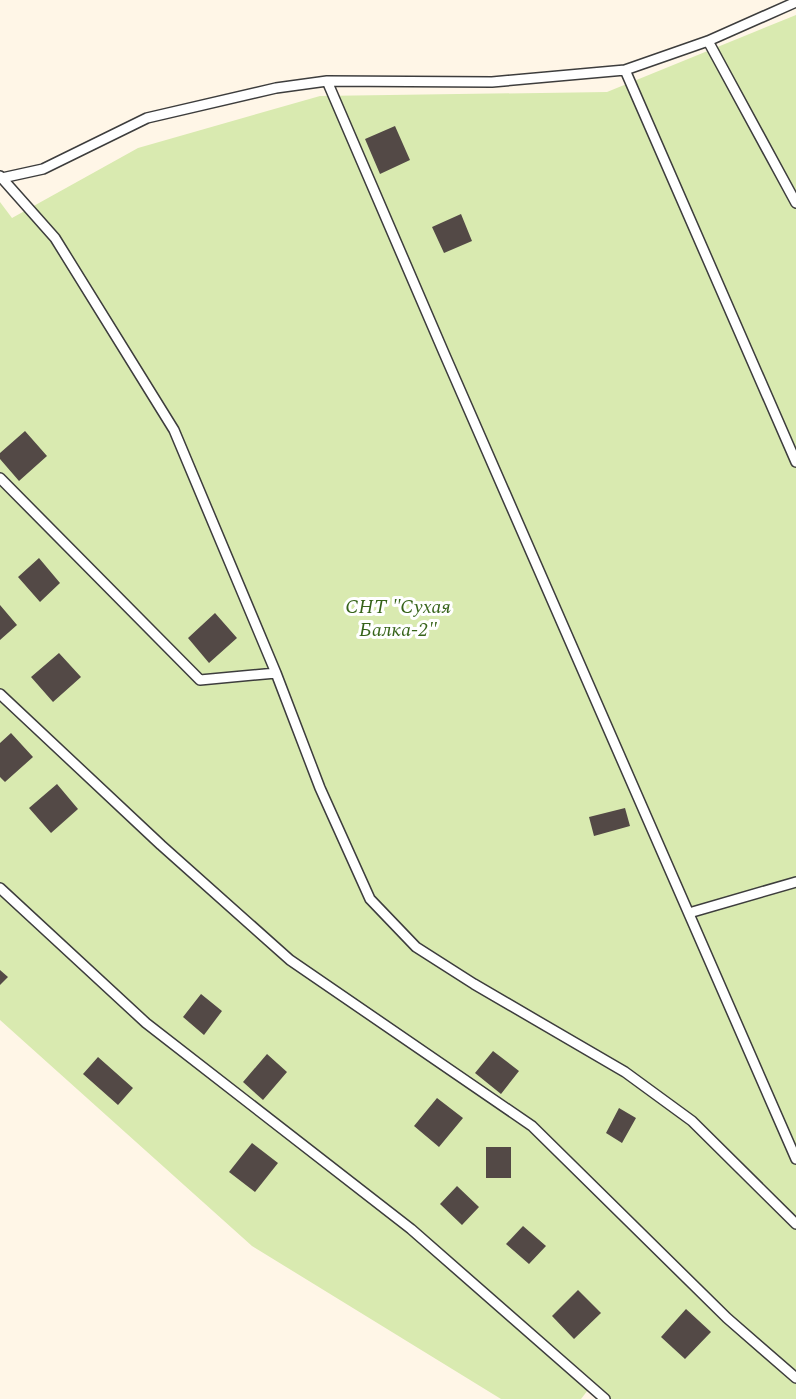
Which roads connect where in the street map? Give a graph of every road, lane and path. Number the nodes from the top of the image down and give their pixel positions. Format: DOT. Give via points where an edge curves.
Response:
graph roads {
  1 [pos="796,2"];
  2 [pos="708,41"];
  3 [pos="625,70"];
  4 [pos="327,81"];
  5 [pos="1,177"];
  6 [pos="796,203"];
  7 [pos="796,462"];
  8 [pos="0,478"];
  9 [pos="276,673"];
  10 [pos="0,694"];
  11 [pos="796,882"];
  12 [pos="0,888"];
  13 [pos="689,913"];
  14 [pos="796,1159"];
  15 [pos="796,1224"];
  16 [pos="796,1378"];
  17 [pos="605,1399"];
  1 -- 2 [label="lane"];
  2 -- 3 [label="lane"];
  2 -- 6 [label="lane"];
  3 -- 4 [label="lane" via="492,82"];
  3 -- 7 [label="lane"];
  4 -- 5 [label="lane" via="276,88 147,118 43,169"];
  4 -- 13 [label="lane"];
  5 -- 9 [label="lane" via="55,238 174,430"];
  8 -- 9 [label="lane" via="200,680"];
  9 -- 15 [label="lane" via="320,788 370,899 416,947 625,1072 692,1121"];
  10 -- 16 [label="lane" via="290,960 532,1126 727,1318"];
  11 -- 13 [label="lane"];
  12 -- 17 [label="lane" via="146,1023 411,1229"];
  13 -- 14 [label="lane"];
}
